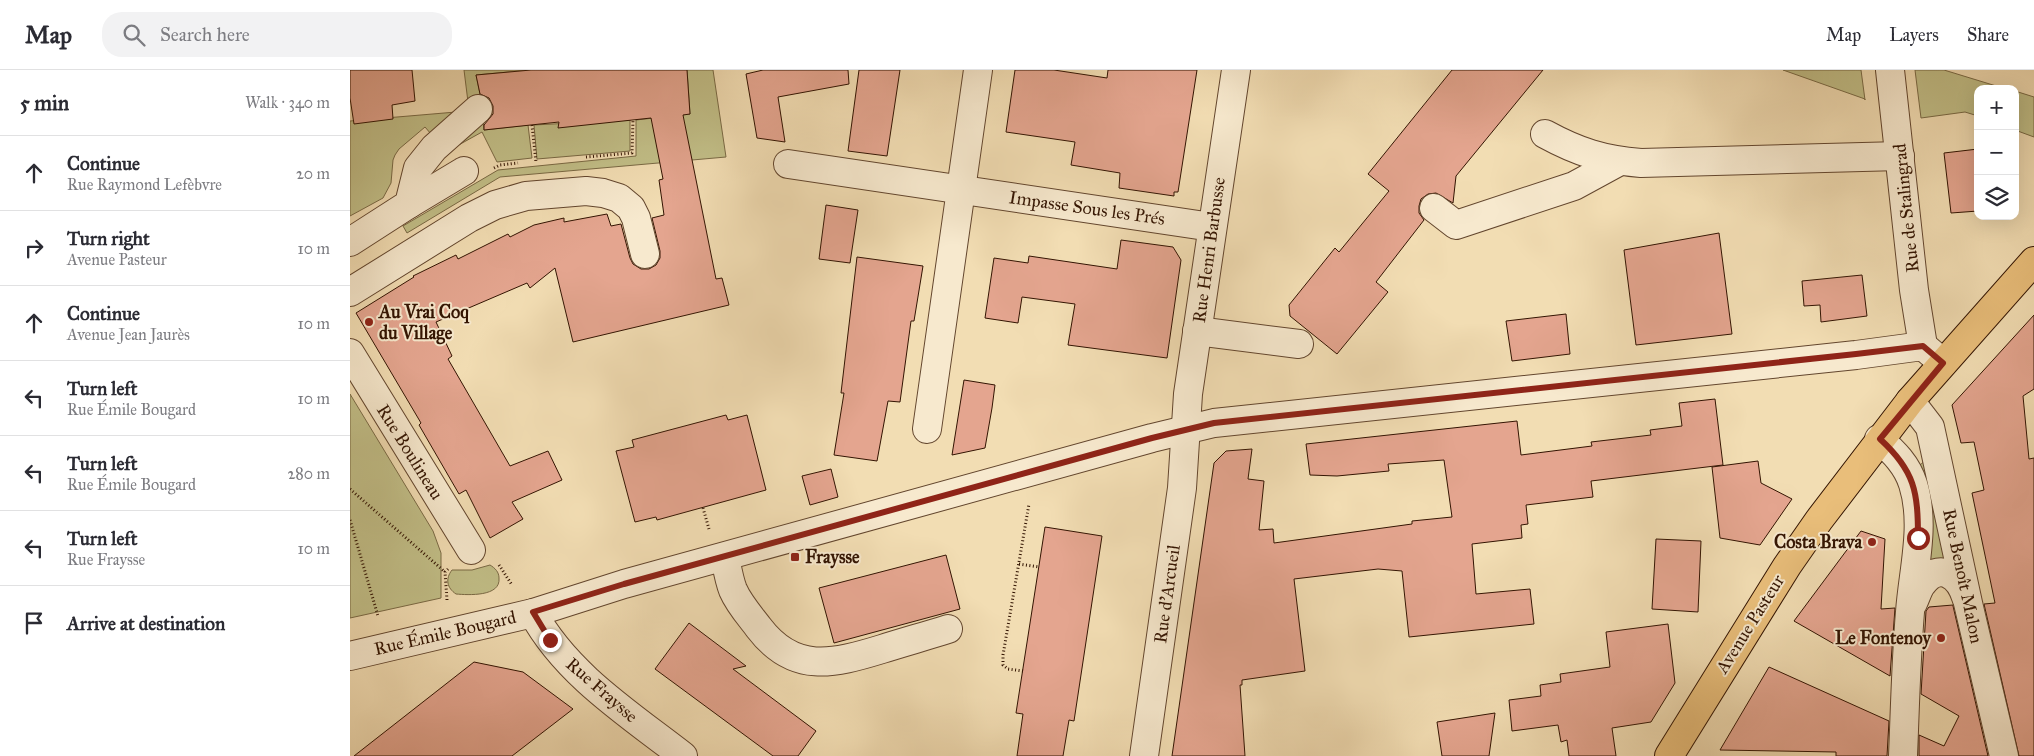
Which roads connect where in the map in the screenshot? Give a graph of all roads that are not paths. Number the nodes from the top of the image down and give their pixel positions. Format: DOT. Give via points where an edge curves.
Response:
graph roads {
  1 [pos="978,70"];
  2 [pos="1236,70"];
  3 [pos="1892,83"];
  4 [pos="478,109"];
  5 [pos="1544,134"];
  6 [pos="1900,156"];
  7 [pos="1620,161"];
  8 [pos="788,164"];
  9 [pos="462,172"];
  10 [pos="962,190"];
  11 [pos="409,204"];
  12 [pos="1434,208"];
  13 [pos="1212,227"];
  14 [pos="350,242"];
  15 [pos="645,254"];
  16 [pos="2034,261"];
  17 [pos="350,292"];
  18 [pos="1197,331"];
  19 [pos="1299,344"];
  20 [pos="350,353"];
  21 [pos="1933,354"];
  22 [pos="1910,401"];
  23 [pos="926,429"];
  24 [pos="1185,431"];
  25 [pos="1880,439"];
  26 [pos="471,550"];
  27 [pos="724,557"];
  28 [pos="1968,603"];
  29 [pos="533,612"];
  30 [pos="1910,612"];
  31 [pos="948,629"];
  32 [pos="350,656"];
  33 [pos="683,756"];
  34 [pos="1144,756"];
  35 [pos="1669,756"];
  36 [pos="1903,756"];
  37 [pos="2004,756"];
  1 -- 10 [label="street"];
  2 -- 13 [label="street, Rue Henri Barbusse"];
  3 -- 6 [label="street, Rue de Stalingrad"];
  4 -- 11 [label="street" via="434,148 418,168"];
  5 -- 7 [label="street" via="1582,152"];
  6 -- 7 [label="street"];
  6 -- 21 [label="street, Rue de Stalingrad" via="1916,299"];
  7 -- 12 [label="street" via="1574,186 1456,225"];
  8 -- 10 [label="street, Impasse Sous les Prés"];
  9 -- 11 [label="street"];
  10 -- 13 [label="street, Impasse Sous les Prés"];
  10 -- 23 [label="street"];
  11 -- 14 [label="street"];
  13 -- 18 [label="street, Rue Henri Barbusse"];
  15 -- 17 [label="street" via="636,218 631,208 619,198 586,191 526,196 495,205 469,218"];
  16 -- 21 [label="main road, Avenue Pasteur"];
  18 -- 19 [label="street"];
  18 -- 24 [label="street, Rue Henri Barbusse"];
  20 -- 26 [label="street, Rue Boulineau"];
  21 -- 22 [label="main road, Avenue Pasteur"];
  21 -- 24 [label="street, Rue Émile Bougard" via="1847,356 1214,423"];
  22 -- 25 [label="main road, Avenue Pasteur"];
  22 -- 28 [label="street, Rue Benoît Malon" via="1930,427"];
  24 -- 27 [label="street, Rue Émile Bougard"];
  24 -- 34 [label="street, Rue d'Arcueil" via="1182,488"];
  25 -- 30 [label="street" via="1907,469 1913,485 1918,538"];
  25 -- 35 [label="main road, Avenue Pasteur" via="1787,566"];
  27 -- 29 [label="street, Rue Émile Bougard"];
  27 -- 31 [label="street" via="733,589 742,606 768,640 808,662 830,662 858,656"];
  28 -- 30 [label="street" via="1954,576 1934,574 1920,586"];
  28 -- 37 [label="street, Rue Benoît Malon"];
  29 -- 32 [label="street, Rue Émile Bougard"];
  29 -- 33 [label="street, Rue Fraysse" via="550,640 596,689"];
  30 -- 36 [label="street"];
}
